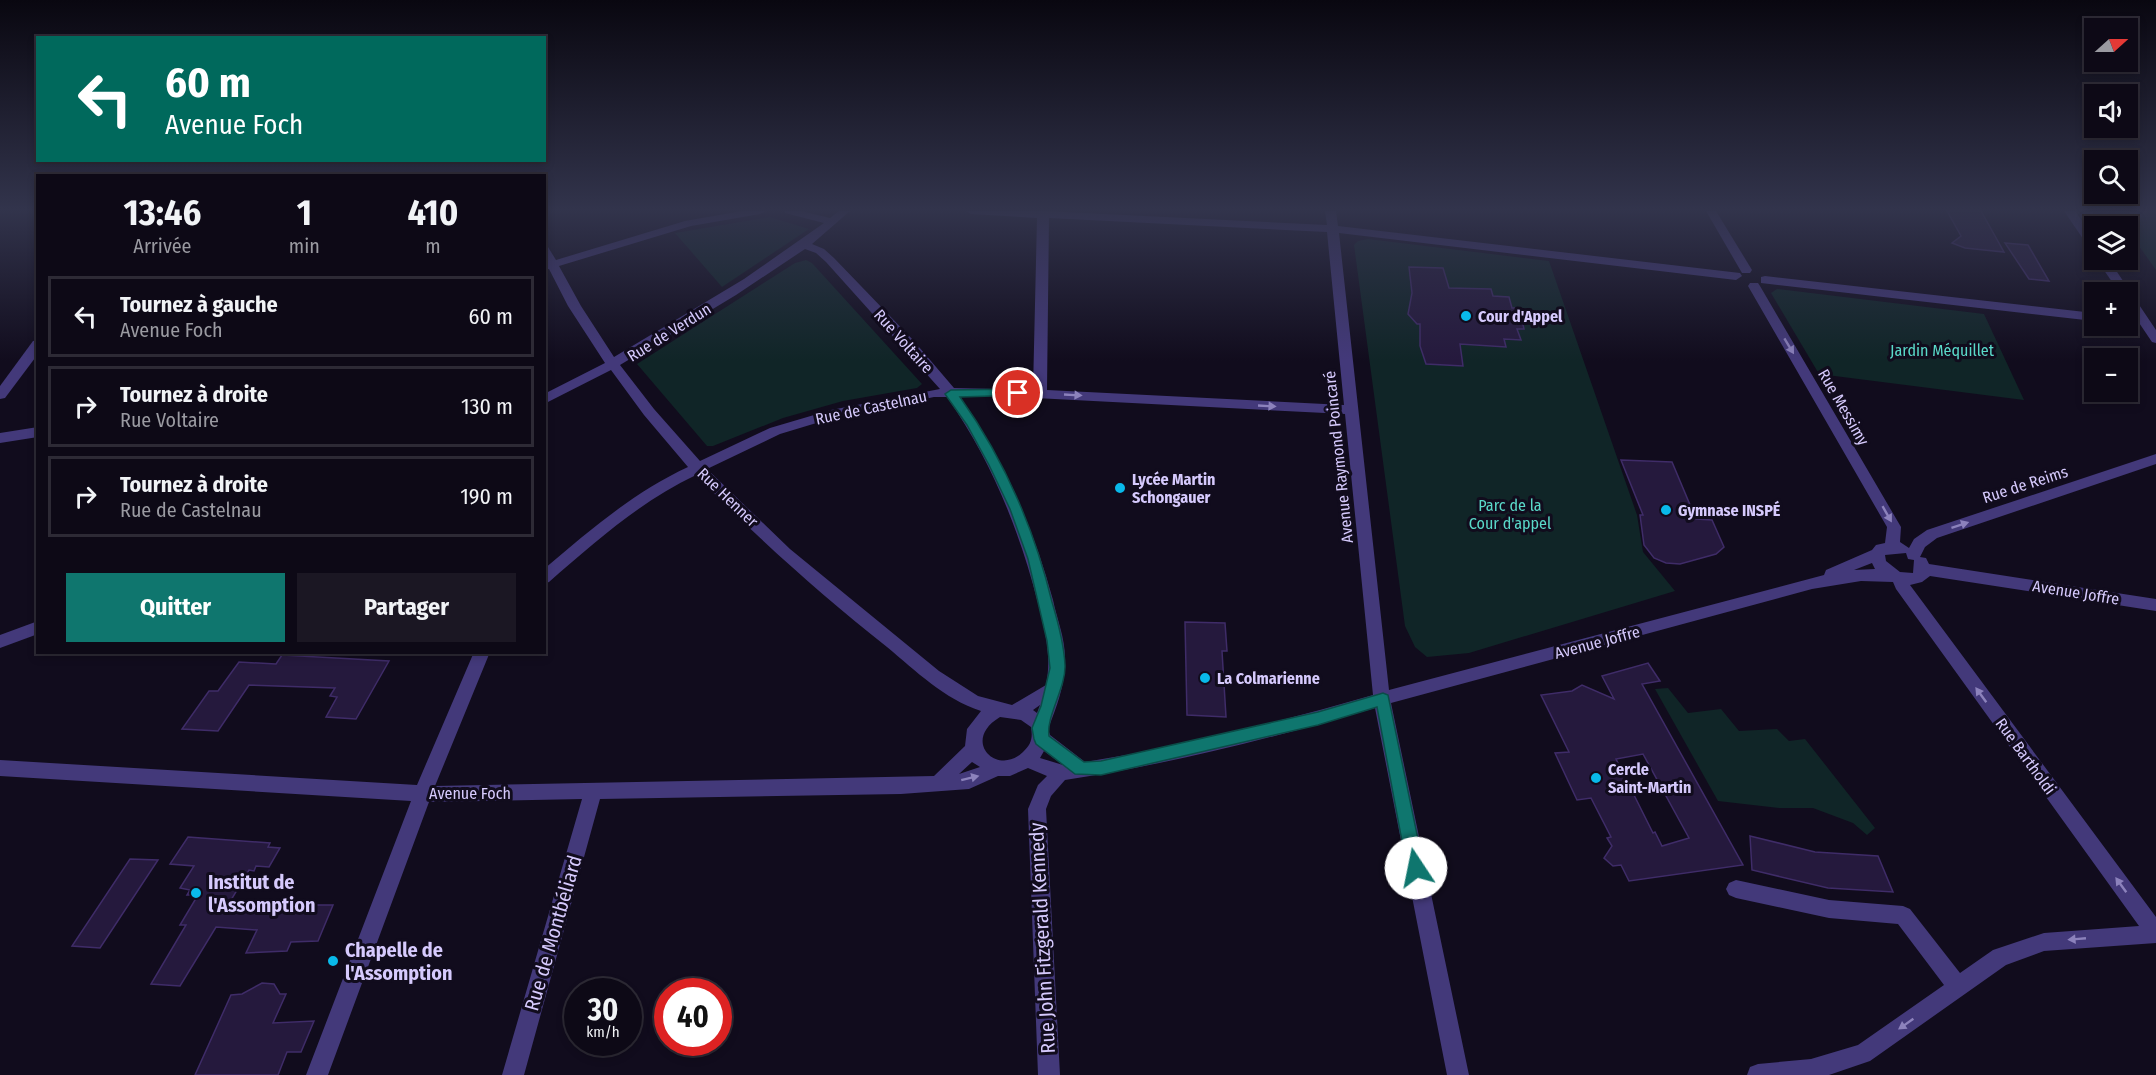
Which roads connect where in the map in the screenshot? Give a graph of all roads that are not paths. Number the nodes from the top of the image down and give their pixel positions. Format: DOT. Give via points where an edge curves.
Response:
graph roads {
  1 [pos="779,261"];
  2 [pos="831,261"];
  3 [pos="1042,261"];
  4 [pos="1336,261"];
  5 [pos="1634,261"];
  6 [pos="1735,261"];
  7 [pos="548,265"];
  8 [pos="1741,273"];
  9 [pos="1759,283"];
  10 [pos="2138,310"];
  11 [pos="2084,316"];
  12 [pos="2138,325"];
  13 [pos="2153,331"];
  14 [pos="36,347"];
  15 [pos="613,366"];
  16 [pos="1040,393"];
  17 [pos="951,394"];
  18 [pos="0,395"];
  19 [pos="546,399"];
  20 [pos="1352,410"];
  21 [pos="36,432"];
  22 [pos="0,438"];
  23 [pos="2156,459"];
  24 [pos="696,466"];
  25 [pos="1895,548"];
  26 [pos="1877,554"];
  27 [pos="1913,555"];
  28 [pos="1924,569"];
  29 [pos="546,576"];
  30 [pos="1897,577"];
  31 [pos="1812,583"];
  32 [pos="2156,605"];
  33 [pos="36,628"];
  34 [pos="0,642"];
  35 [pos="481,654"];
  36 [pos="1051,690"];
  37 [pos="965,698"];
  38 [pos="1383,699"];
  39 [pos="998,710"];
  40 [pos="1018,710"];
  41 [pos="976,725"];
  42 [pos="1041,733"];
  43 [pos="974,749"];
  44 [pos="1029,761"];
  45 [pos="998,767"];
  46 [pos="0,768"];
  47 [pos="1081,769"];
  48 [pos="1060,773"];
  49 [pos="940,781"];
  50 [pos="593,791"];
  51 [pos="423,793"];
  52 [pos="1736,889"];
  53 [pos="2156,933"];
  54 [pos="1958,987"];
  55 [pos="317,1075"];
  56 [pos="513,1075"];
  57 [pos="1049,1075"];
  58 [pos="1458,1075"];
  59 [pos="1758,1075"];
  1 -- 15 [label="street, Rue de Verdun"];
  2 -- 17 [label="street, Rue Voltaire"];
  3 -- 16 [label="street"];
  4 -- 20 [label="street, Avenue Raymond Poincaré"];
  5 -- 8 [label="street"];
  6 -- 8 [label="street"];
  7 -- 15 [label="street, Rue Henner"];
  8 -- 9 [label="street" via="1740,282"];
  9 -- 11 [label="street"];
  9 -- 25 [label="street, Rue Messimy, one-way" via="1894,527"];
  10 -- 13 [label="street"];
  12 -- 13 [label="street"];
  14 -- 18 [label="street"];
  15 -- 19 [label="street, Rue de Verdun"];
  15 -- 24 [label="street, Rue Henner"];
  16 -- 17 [label="street, Rue de Castelnau"];
  16 -- 20 [label="street, Rue de Castelnau, one-way"];
  17 -- 24 [label="street, Rue de Castelnau" via="934,393 831,414 775,431"];
  17 -- 36 [label="street, Rue Voltaire" via="995,465 1017,509 1035,559 1055,641 1057,668"];
  20 -- 38 [label="street, Avenue Raymond Poincaré"];
  21 -- 22 [label="street"];
  27 -- 23 [label="street, Rue de Reims, one-way" via="1919,543 1932,534"];
  24 -- 29 [label="street, Rue de Castelnau" via="607,524"];
  24 -- 37 [label="street, Rue Henner" via="754,524 859,616"];
  25 -- 26 [label="street, Avenue Joffre" via="1881,549"];
  25 -- 27 [label="street"];
  26 -- 30 [label="street, Rue Bartholdi" via="1878,563"];
  26 -- 31 [label="street, Avenue Joffre"];
  27 -- 28 [label="street"];
  28 -- 30 [label="street" via="1919,578"];
  28 -- 32 [label="street, Avenue Joffre"];
  30 -- 31 [label="street, Avenue Joffre" via="1861,575"];
  53 -- 30 [label="street, Rue Bartholdi, one-way"];
  31 -- 38 [label="street, Avenue Joffre"];
  33 -- 34 [label="street"];
  35 -- 51 [label="street"];
  36 -- 40 [label="street"];
  36 -- 42 [label="street, Rue Voltaire"];
  37 -- 39 [label="street, Rue Henner"];
  37 -- 41 [label="street"];
  38 -- 47 [label="street" via="1146,760"];
  38 -- 58 [label="street, Avenue Raymond Poincaré"];
  39 -- 40 [label="street"];
  39 -- 41 [label="street"];
  40 -- 42 [label="street" via="1031,716"];
  41 -- 43 [label="street"];
  42 -- 44 [label="street" via="1038,751"];
  42 -- 47 [label="street"];
  43 -- 45 [label="street" via="983,761"];
  43 -- 49 [label="street"];
  44 -- 45 [label="street" via="1014,767"];
  44 -- 48 [label="street"];
  49 -- 45 [label="street, Avenue Foch, one-way" via="969,781"];
  46 -- 51 [label="street, Avenue Foch"];
  47 -- 48 [label="street"];
  48 -- 57 [label="street, Rue John Fitzgerald Kennedy" via="1044,791 1037,809"];
  49 -- 50 [label="street, Avenue Foch" via="901,786"];
  50 -- 51 [label="street, Avenue Foch"];
  50 -- 56 [label="street, Rue de Montbéliard"];
  51 -- 55 [label="street"];
  52 -- 54 [label="street" via="1829,909 1903,915"];
  53 -- 54 [label="street, one-way" via="2044,942 2000,957"];
  54 -- 59 [label="street, one-way" via="1863,1054 1811,1070"];
}
